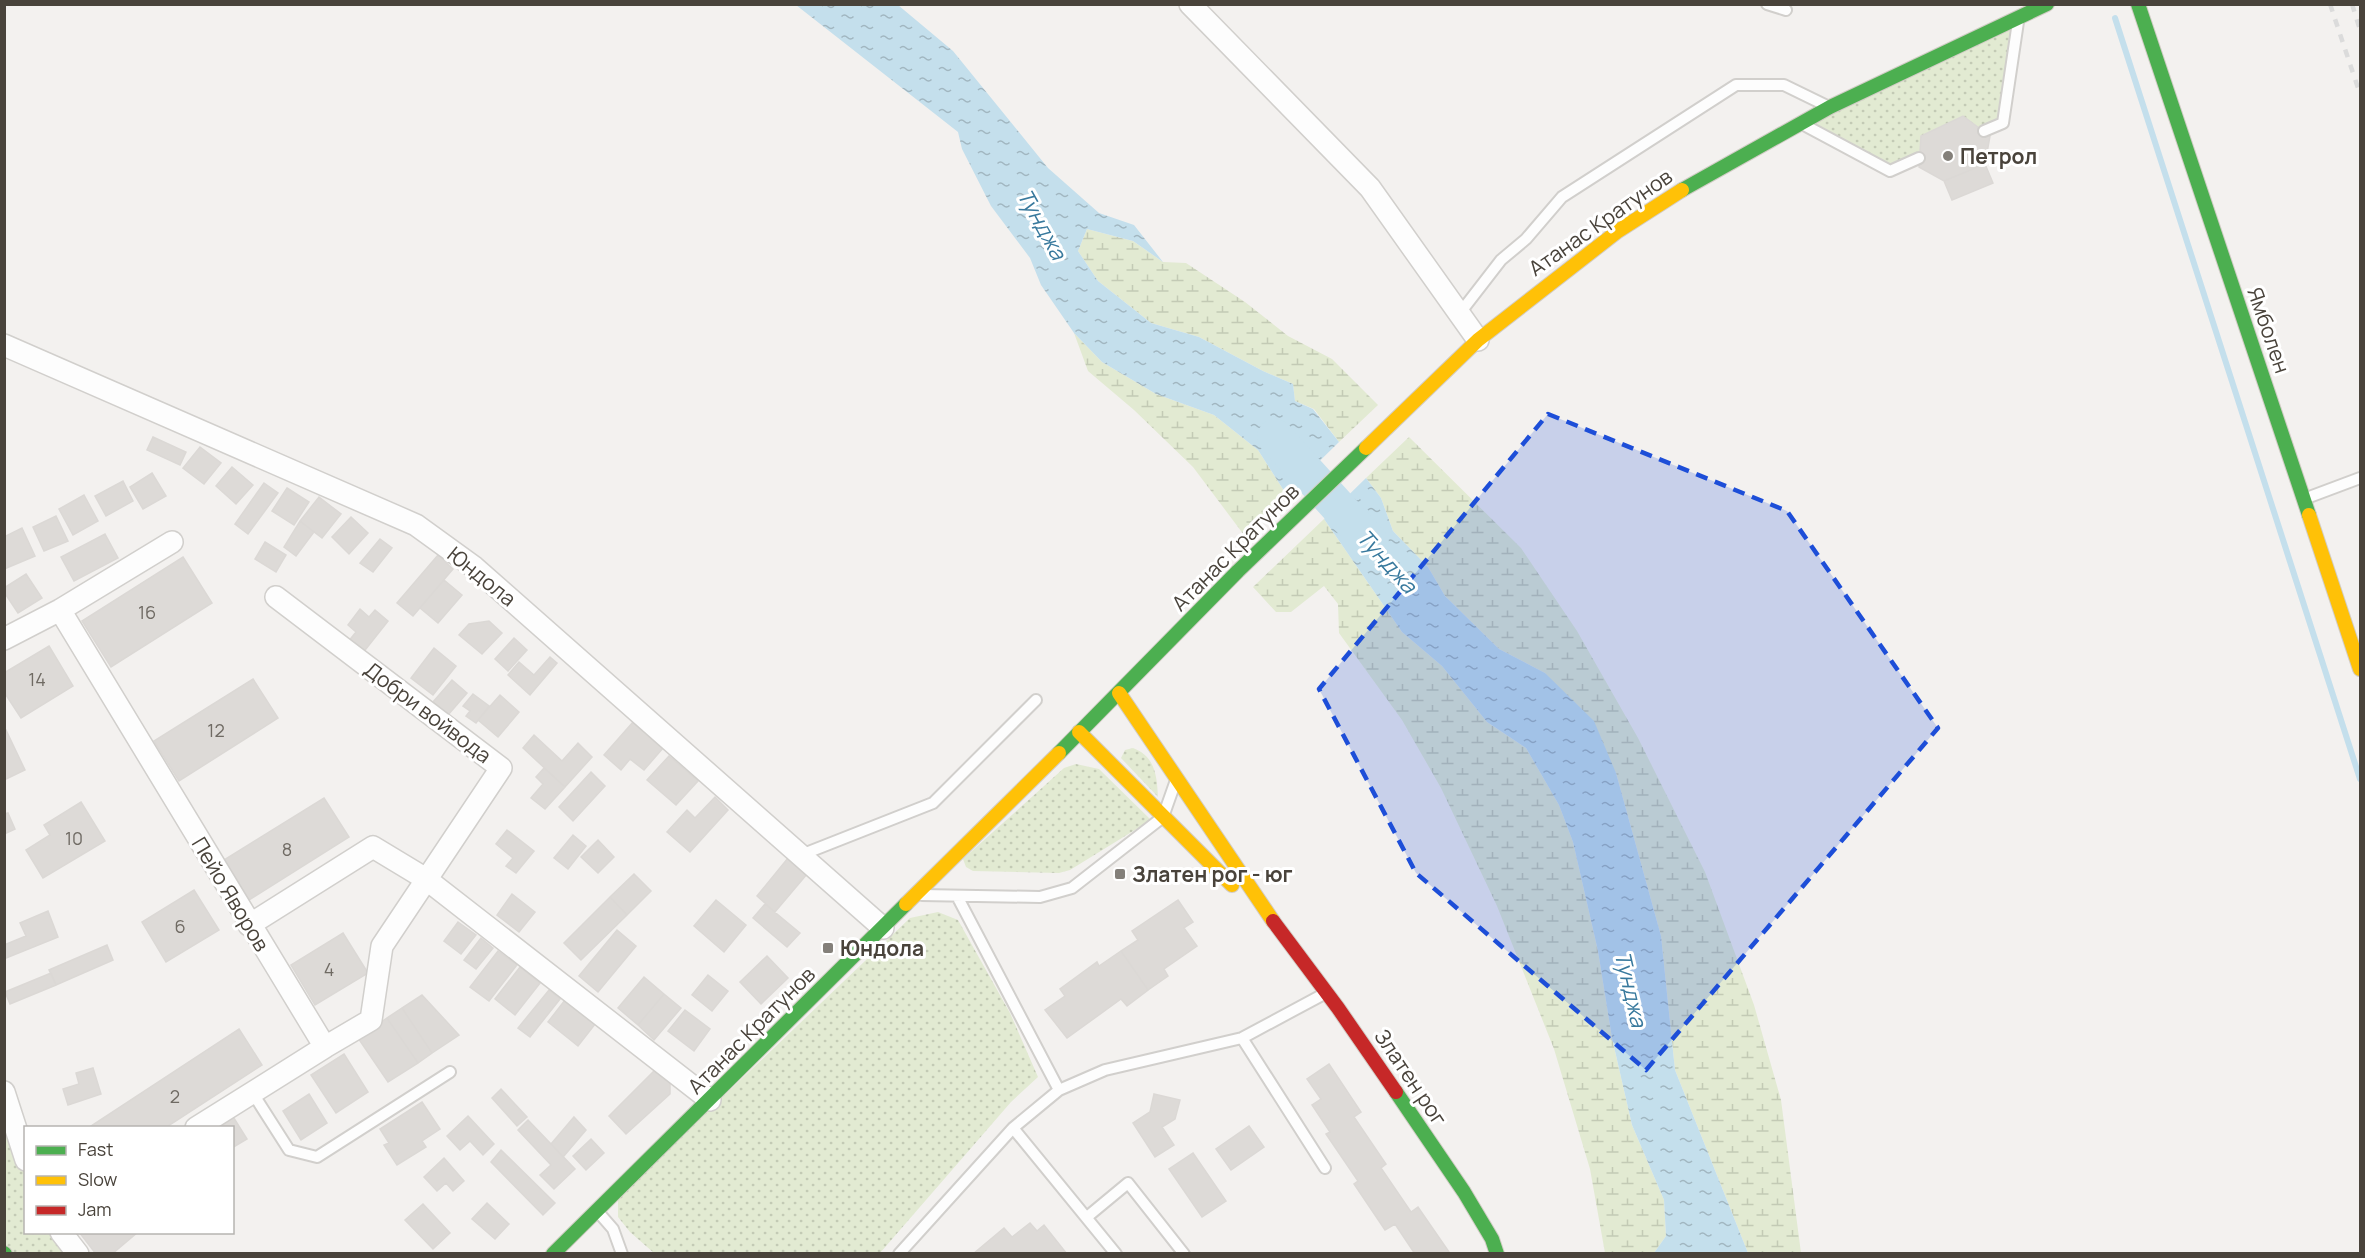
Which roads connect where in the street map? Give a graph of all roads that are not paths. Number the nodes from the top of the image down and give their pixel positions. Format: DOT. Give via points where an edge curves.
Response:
graph roads {
  1 [pos="1190,4"];
  2 [pos="1767,4"];
  3 [pos="2047,4"];
  4 [pos="2138,4"];
  5 [pos="1786,10"];
  6 [pos="2019,17"];
  7 [pos="1830,107"];
  8 [pos="1801,123"];
  9 [pos="1984,131"];
  10 [pos="1919,158"];
  11 [pos="1460,313"];
  12 [pos="1478,340"];
  13 [pos="4,345"];
  14 [pos="2361,478"];
  15 [pos="2304,499"];
  16 [pos="172,542"];
  17 [pos="276,597"];
  18 [pos="60,610"];
  19 [pos="4,639"];
  20 [pos="2361,669"];
  21 [pos="1119,693"];
  22 [pos="1036,700"];
  23 [pos="1079,732"];
  24 [pos="1177,779"];
  25 [pos="1163,817"];
  26 [pos="801,855"];
  27 [pos="426,879"];
  28 [pos="916,895"];
  29 [pos="957,896"];
  30 [pos="249,925"];
  31 [pos="883,928"];
  32 [pos="1280,931"];
  33 [pos="1327,993"];
  34 [pos="1242,1038"];
  35 [pos="325,1047"];
  36 [pos="450,1072"];
  37 [pos="1059,1090"];
  38 [pos="4,1092"];
  39 [pos="252,1092"];
  40 [pos="710,1100"];
  41 [pos="199,1126"];
  42 [pos="1013,1128"];
  43 [pos="24,1154"];
  44 [pos="1325,1167"];
  45 [pos="597,1210"];
  46 [pos="1087,1217"];
  47 [pos="62,1234"];
  48 [pos="78,1254"];
  49 [pos="553,1254"];
  50 [pos="622,1254"];
  51 [pos="899,1254"];
  52 [pos="1116,1254"];
  53 [pos="1184,1254"];
  54 [pos="1497,1254"];
  1 -- 11 [label="street" via="1370,188"];
  2 -- 5 [label="lane"];
  3 -- 6 [label="main road, Атанас Кратунов"];
  4 -- 15 [label="main road, Ямболен"];
  6 -- 7 [label="main road, Атанас Кратунов"];
  6 -- 9 [label="lane" via="2003,123"];
  7 -- 8 [label="main road, Атанас Кратунов"];
  7 -- 11 [label="lane" via="1784,85 1736,85 1562,197 1526,239 1501,260"];
  8 -- 10 [label="lane" via="1890,171"];
  8 -- 12 [label="main road, Атанас Кратунов" via="1703,177 1618,231"];
  11 -- 12 [label="street"];
  12 -- 21 [label="main road, Атанас Кратунов"];
  13 -- 26 [label="street, Юндола" via="416,525 474,567"];
  14 -- 15 [label="lane"];
  15 -- 20 [label="main road, Ямболен"];
  16 -- 18 [label="street"];
  17 -- 27 [label="street, Добри войвода" via="501,768"];
  18 -- 19 [label="street"];
  18 -- 30 [label="street, Пейо Яворов"];
  21 -- 23 [label="main road, Атанас Кратунов"];
  21 -- 24 [label="main road, Златен рог"];
  22 -- 26 [label="lane" via="933,803"];
  23 -- 25 [label="main road, Златен рог"];
  23 -- 28 [label="main road, Атанас Кратунов"];
  24 -- 25 [label="lane"];
  24 -- 32 [label="main road, Златен рог"];
  25 -- 29 [label="lane" via="1072,888 1040,897"];
  25 -- 32 [label="main road, Златен рог"];
  26 -- 31 [label="street, Юндола"];
  27 -- 30 [label="street" via="373,847"];
  27 -- 35 [label="street, Добри войвода" via="382,946 371,1020"];
  27 -- 40 [label="street"];
  28 -- 29 [label="lane"];
  28 -- 31 [label="main road, Атанас Кратунов"];
  29 -- 37 [label="lane"];
  30 -- 35 [label="street, Пейо Яворов"];
  31 -- 40 [label="main road, Атанас Кратунов"];
  32 -- 33 [label="main road, Златен рог"];
  33 -- 34 [label="lane"];
  33 -- 54 [label="main road, Златен рог" via="1464,1192"];
  34 -- 37 [label="lane" via="1105,1070"];
  34 -- 44 [label="lane"];
  35 -- 39 [label="street"];
  36 -- 39 [label="lane" via="317,1157 290,1150"];
  37 -- 42 [label="lane"];
  38 -- 43 [label="street"];
  39 -- 41 [label="street"];
  40 -- 45 [label="main road, Атанас Кратунов"];
  42 -- 46 [label="lane"];
  42 -- 51 [label="lane"];
  45 -- 49 [label="main road, Атанас Кратунов"];
  45 -- 50 [label="lane" via="613,1229"];
  46 -- 52 [label="lane"];
  46 -- 53 [label="lane" via="1128,1183"];
  47 -- 48 [label="street"];
}
